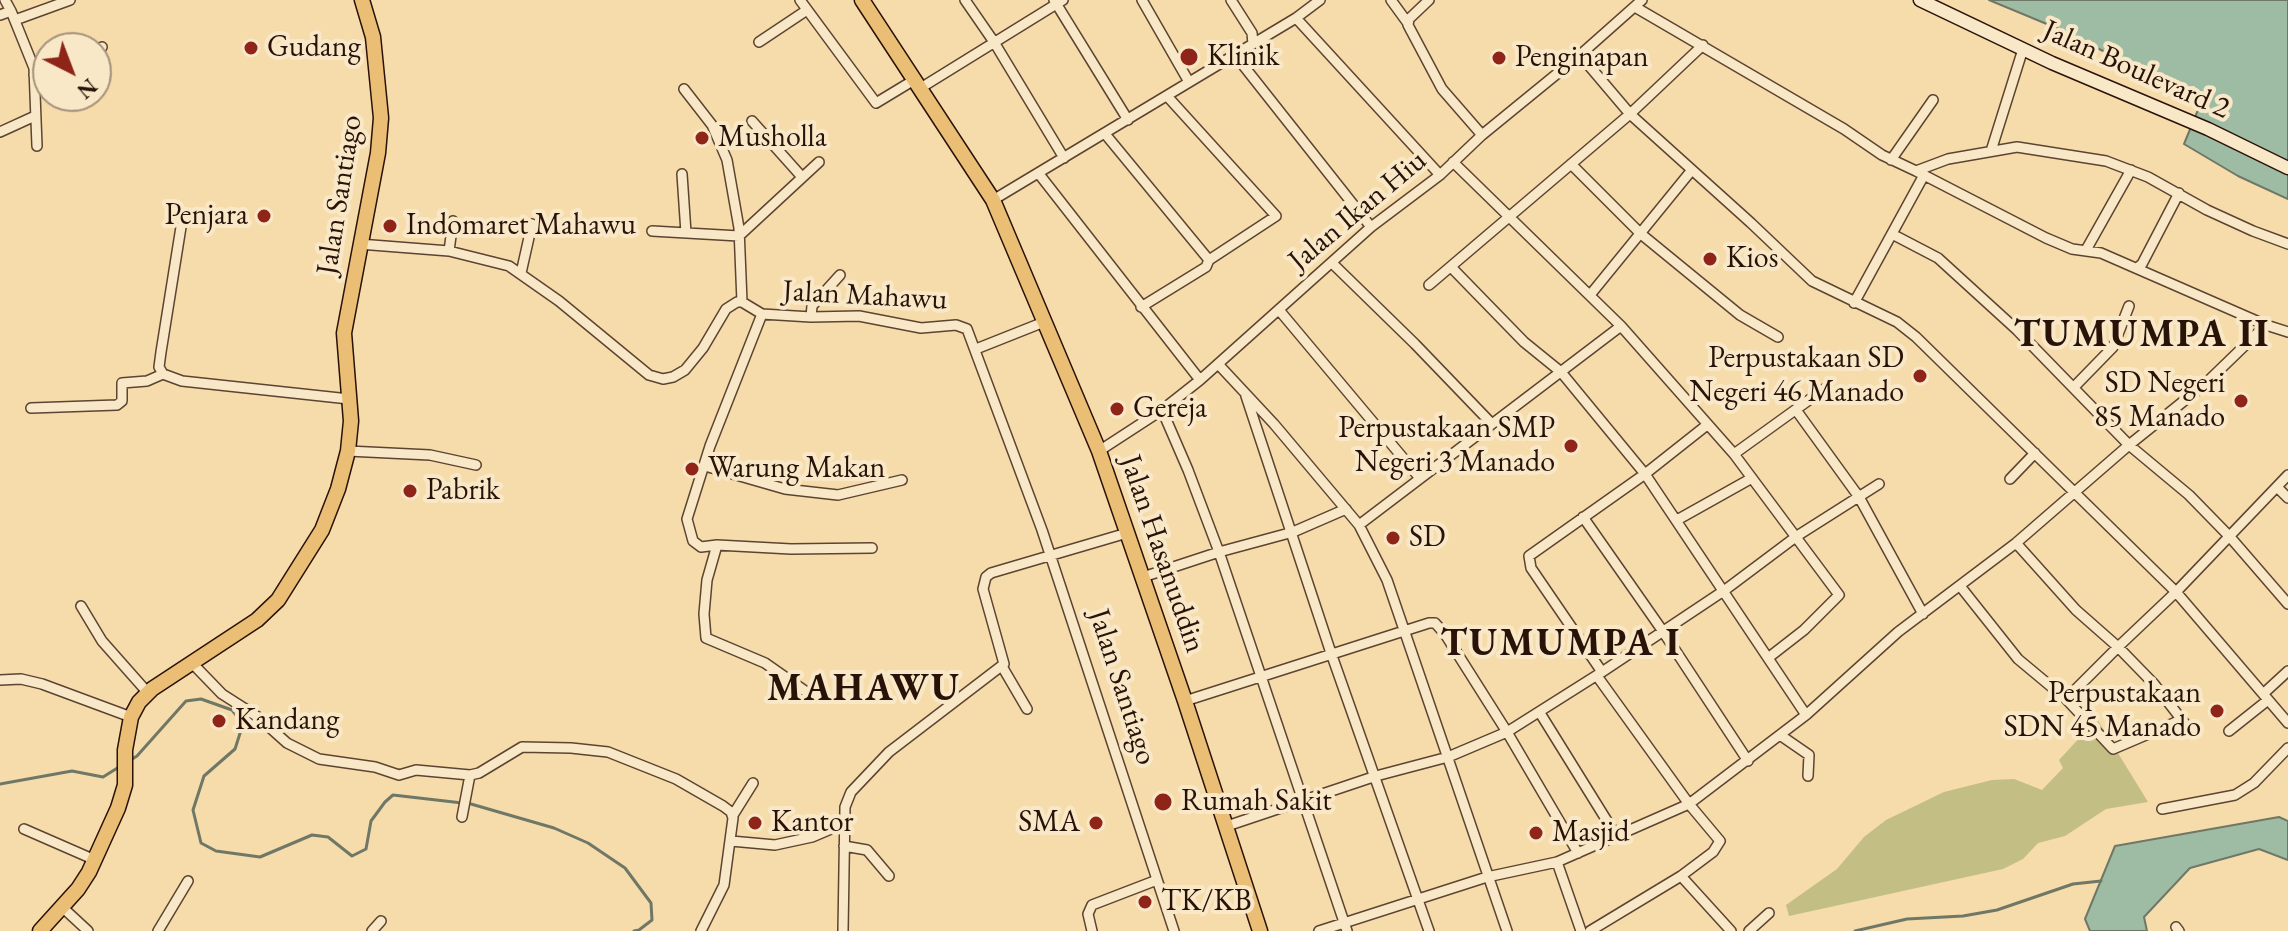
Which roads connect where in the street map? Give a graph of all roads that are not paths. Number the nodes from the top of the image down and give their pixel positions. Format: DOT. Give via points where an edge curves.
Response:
graph roads {
  1 [pos="5,0"];
  2 [pos="70,0"];
  3 [pos="362,0"];
  4 [pos="800,0"];
  5 [pos="862,0"];
  6 [pos="965,0"];
  7 [pos="1142,0"];
  8 [pos="1231,0"];
  9 [pos="1391,0"];
  10 [pos="1429,0"];
  11 [pos="1920,0"];
  12 [pos="1058,1"];
  13 [pos="1317,1"];
  14 [pos="1639,4"];
  15 [pos="807,10"];
  16 [pos="0,15"];
  17 [pos="13,16"];
  18 [pos="1296,18"];
  19 [pos="1407,22"];
  20 [pos="759,42"];
  21 [pos="994,42"];
  22 [pos="1253,44"];
  23 [pos="1703,45"];
  24 [pos="2023,49"];
  25 [pos="1235,55"];
  26 [pos="1580,55"];
  27 [pos="32,63"];
  28 [pos="1189,82"];
  29 [pos="917,84"];
  30 [pos="684,89"];
  31 [pos="1167,96"];
  32 [pos="1933,100"];
  33 [pos="35,112"];
  34 [pos="1630,114"];
  35 [pos="35,116"];
  36 [pos="1128,120"];
  37 [pos="752,121"];
  38 [pos="0,132"];
  39 [pos="1106,135"];
  40 [pos="1482,135"];
  41 [pos="37,146"];
  42 [pos="1991,151"];
  43 [pos="1064,158"];
  44 [pos="1891,160"];
  45 [pos="819,162"];
  46 [pos="1453,162"];
  47 [pos="1571,164"];
  48 [pos="2288,168"];
  49 [pos="2131,170"];
  50 [pos="1691,171"];
  51 [pos="1920,173"];
  52 [pos="682,174"];
  53 [pos="1039,174"];
  54 [pos="1440,175"];
  55 [pos="802,177"];
  56 [pos="2179,193"];
  57 [pos="993,200"];
  58 [pos="1508,216"];
  59 [pos="453,221"];
  60 [pos="532,224"];
  61 [pos="181,227"];
  62 [pos="1371,227"];
  63 [pos="652,231"];
  64 [pos="686,233"];
  65 [pos="1641,234"];
  66 [pos="1892,234"];
  67 [pos="739,236"];
  68 [pos="359,244"];
  69 [pos="2288,244"];
  70 [pos="2086,250"];
  71 [pos="449,251"];
  72 [pos="1209,260"];
  73 [pos="1332,263"];
  74 [pos="1451,267"];
  75 [pos="2137,268"];
  76 [pos="521,273"];
  77 [pos="840,275"];
  78 [pos="1429,285"];
  79 [pos="1590,295"];
  80 [pos="742,302"];
  81 [pos="1854,303"];
  82 [pos="2129,306"];
  83 [pos="1141,307"];
  84 [pos="1279,310"];
  85 [pos="762,314"];
  86 [pos="811,317"];
  87 [pos="1044,322"];
  88 [pos="2266,325"];
  89 [pos="1621,326"];
  90 [pos="2288,332"];
  91 [pos="1778,337"];
  92 [pos="976,349"];
  93 [pos="1218,364"];
  94 [pos="1561,372"];
  95 [pos="163,374"];
  96 [pos="1200,380"];
  97 [pos="2075,386"];
  98 [pos="1827,387"];
  99 [pos="1246,396"];
  100 [pos="349,399"];
  101 [pos="31,408"];
  102 [pos="1162,410"];
  103 [pos="1796,410"];
  104 [pos="1492,424"];
  105 [pos="1707,425"];
  106 [pos="2129,445"];
  107 [pos="348,451"];
  108 [pos="1099,451"];
  109 [pos="2035,453"];
  110 [pos="1734,454"];
  111 [pos="476,465"];
  112 [pos="705,466"];
  113 [pos="1645,474"];
  114 [pos="2288,475"];
  115 [pos="1419,477"];
  116 [pos="1752,478"];
  117 [pos="2010,479"];
  118 [pos="902,480"];
  119 [pos="1879,484"];
  120 [pos="2277,487"];
  121 [pos="2075,492"];
  122 [pos="1859,497"];
  123 [pos="2288,498"];
  124 [pos="1346,509"];
  125 [pos="1583,517"];
  126 [pos="1677,520"];
  127 [pos="1359,525"];
  128 [pos="1293,532"];
  129 [pos="1127,533"];
  130 [pos="1797,536"];
  131 [pos="2230,537"];
  132 [pos="2016,543"];
  133 [pos="717,545"];
  134 [pos="872,548"];
  135 [pos="1219,552"];
  136 [pos="1050,555"];
  137 [pos="1143,577"];
  138 [pos="1960,586"];
  139 [pos="1725,590"];
  140 [pos="2176,592"];
  141 [pos="2288,604"];
  142 [pos="81,606"];
  143 [pos="1923,614"];
  144 [pos="1662,630"];
  145 [pos="1403,632"];
  146 [pos="2118,647"];
  147 [pos="1331,653"];
  148 [pos="1768,658"];
  149 [pos="192,663"];
  150 [pos="1003,668"];
  151 [pos="2288,671"];
  152 [pos="1599,674"];
  153 [pos="1261,675"];
  154 [pos="0,680"];
  155 [pos="805,691"];
  156 [pos="148,693"];
  157 [pos="2265,697"];
  158 [pos="2066,699"];
  159 [pos="1185,701"];
  160 [pos="1027,709"];
  161 [pos="1540,713"];
  162 [pos="1806,715"];
  163 [pos="131,717"];
  164 [pos="2181,720"];
  165 [pos="2288,723"];
  166 [pos="2189,729"];
  167 [pos="2229,731"];
  168 [pos="1507,732"];
  169 [pos="1780,735"];
  170 [pos="2288,748"];
  171 [pos="1448,757"];
  172 [pos="1748,761"];
  173 [pos="470,775"];
  174 [pos="1376,776"];
  175 [pos="1808,776"];
  176 [pos="753,783"];
  177 [pos="1303,800"];
  178 [pos="1689,804"];
  179 [pos="2162,809"];
  180 [pos="462,813"];
  181 [pos="733,815"];
  182 [pos="845,823"];
  183 [pos="1227,826"];
  184 [pos="24,829"];
  185 [pos="1617,837"];
  186 [pos="731,841"];
  187 [pos="844,846"];
  188 [pos="1578,853"];
  189 [pos="95,860"];
  190 [pos="1557,862"];
  191 [pos="889,876"];
  192 [pos="1681,876"];
  193 [pos="1487,877"];
  194 [pos="1157,880"];
  195 [pos="188,881"];
  196 [pos="1418,899"];
  197 [pos="61,906"];
  198 [pos="1769,913"];
  199 [pos="381,921"];
  200 [pos="1346,927"];
  201 [pos="40,931"];
  202 [pos="88,931"];
  203 [pos="158,931"];
  204 [pos="372,931"];
  205 [pos="701,931"];
  206 [pos="843,931"];
  207 [pos="1092,931"];
  208 [pos="1174,931"];
  209 [pos="1260,931"];
  210 [pos="1319,931"];
  211 [pos="1429,931"];
  212 [pos="1507,931"];
  213 [pos="1581,931"];
  214 [pos="1590,931"];
  215 [pos="1731,931"];
  216 [pos="1749,931"];
  1 -- 17 [label="street"];
  2 -- 17 [label="street"];
  3 -- 68 [label="highway, Jalan Santiago" via="373,37 381,118"];
  4 -- 15 [label="street"];
  5 -- 29 [label="highway, Jalan Hasanuddin"];
  6 -- 21 [label="street"];
  7 -- 28 [label="street"];
  8 -- 22 [label="street" via="1252,33"];
  9 -- 19 [label="street"];
  10 -- 19 [label="street"];
  11 -- 24 [label="main road, Jalan Boulevard 2"];
  12 -- 21 [label="street"];
  12 -- 36 [label="street"];
  13 -- 18 [label="street"];
  14 -- 23 [label="street"];
  14 -- 26 [label="street, Jalan Ikan Hiu"];
  15 -- 20 [label="street"];
  15 -- 29 [label="street" via="876,103"];
  16 -- 17 [label="street"];
  17 -- 27 [label="street"];
  18 -- 22 [label="street"];
  18 -- 54 [label="street"];
  19 -- 40 [label="street" via="1442,89"];
  21 -- 29 [label="street"];
  21 -- 43 [label="street"];
  22 -- 25 [label="street"];
  23 -- 34 [label="street"];
  23 -- 44 [label="street"];
  24 -- 42 [label="street"];
  24 -- 48 [label="main road, Jalan Boulevard 2"];
  25 -- 28 [label="street"];
  25 -- 62 [label="street"];
  26 -- 34 [label="street"];
  26 -- 40 [label="street, Jalan Ikan Hiu"];
  28 -- 31 [label="street"];
  29 -- 57 [label="highway, Jalan Hasanuddin"];
  30 -- 67 [label="street" via="712,125 727,160"];
  31 -- 36 [label="street"];
  31 -- 72 [label="street" via="1276,216"];
  32 -- 44 [label="street"];
  33 -- 35 [label="street"];
  34 -- 47 [label="street"];
  34 -- 50 [label="street"];
  35 -- 38 [label="street"];
  35 -- 41 [label="street"];
  36 -- 39 [label="street"];
  37 -- 55 [label="street"];
  39 -- 43 [label="street"];
  39 -- 72 [label="street"];
  40 -- 46 [label="street, Jalan Ikan Hiu"];
  42 -- 49 [label="street" via="2026,148"];
  42 -- 51 [label="street" via="1938,161"];
  43 -- 53 [label="street"];
  44 -- 51 [label="street"];
  45 -- 55 [label="street"];
  46 -- 54 [label="street, Jalan Ikan Hiu"];
  46 -- 58 [label="street"];
  47 -- 58 [label="street"];
  47 -- 65 [label="street"];
  49 -- 56 [label="street"];
  49 -- 70 [label="street"];
  50 -- 65 [label="street"];
  50 -- 81 [label="street" via="1812,281"];
  51 -- 66 [label="street"];
  51 -- 70 [label="street" via="2046,238"];
  52 -- 64 [label="street"];
  53 -- 57 [label="street"];
  53 -- 83 [label="street"];
  54 -- 62 [label="street, Jalan Ikan Hiu"];
  55 -- 67 [label="street"];
  56 -- 69 [label="street"];
  56 -- 75 [label="street"];
  57 -- 87 [label="highway, Jalan Hasanuddin"];
  58 -- 74 [label="street"];
  58 -- 79 [label="street"];
  59 -- 71 [label="street"];
  60 -- 76 [label="street"];
  61 -- 95 [label="street" via="159,367"];
  62 -- 73 [label="street, Jalan Ikan Hiu"];
  63 -- 64 [label="street"];
  64 -- 67 [label="street"];
  65 -- 79 [label="street"];
  65 -- 91 [label="street" via="1740,315"];
  66 -- 81 [label="street"];
  66 -- 97 [label="street" via="1938,258"];
  67 -- 80 [label="street"];
  68 -- 71 [label="street, Jalan Mahawu"];
  68 -- 100 [label="highway, Jalan Santiago" via="344,333"];
  70 -- 75 [label="street"];
  71 -- 76 [label="street, Jalan Mahawu" via="490,259"];
  72 -- 83 [label="street" via="1206,267"];
  73 -- 84 [label="street, Jalan Ikan Hiu"];
  73 -- 104 [label="street"];
  74 -- 78 [label="street"];
  74 -- 94 [label="street"];
  75 -- 88 [label="street"];
  76 -- 80 [label="street, Jalan Mahawu" via="649,375 663,379 685,370 726,309"];
  77 -- 86 [label="street" via="812,306"];
  79 -- 89 [label="street"];
  80 -- 85 [label="street, Jalan Mahawu"];
  81 -- 109 [label="street" via="1897,322 1916,337"];
  82 -- 97 [label="street" via="2113,347"];
  83 -- 96 [label="street"];
  84 -- 93 [label="street, Jalan Ikan Hiu"];
  84 -- 115 [label="street"];
  85 -- 86 [label="street, Jalan Mahawu"];
  85 -- 112 [label="street"];
  86 -- 92 [label="street, Jalan Mahawu" via="877,317 921,328 960,325"];
  87 -- 92 [label="street"];
  87 -- 108 [label="highway, Jalan Hasanuddin"];
  88 -- 90 [label="street"];
  88 -- 106 [label="street" via="2205,384"];
  89 -- 94 [label="street"];
  89 -- 105 [label="street"];
  92 -- 136 [label="street, Jalan Mahawu"];
  93 -- 96 [label="street, Jalan Ikan Hiu"];
  93 -- 99 [label="street"];
  94 -- 104 [label="street"];
  94 -- 113 [label="street"];
  95 -- 100 [label="street" via="182,381"];
  95 -- 101 [label="street" via="122,383 117,405"];
  96 -- 102 [label="street, Jalan Ikan Hiu"];
  97 -- 106 [label="street"];
  98 -- 103 [label="street"];
  99 -- 124 [label="street"];
  99 -- 128 [label="street"];
  100 -- 107 [label="highway, Jalan Santiago"];
  102 -- 108 [label="street, Jalan Ikan Hiu"];
  102 -- 135 [label="street"];
  103 -- 110 [label="street"];
  103 -- 122 [label="street"];
  104 -- 115 [label="street"];
  105 -- 110 [label="street"];
  105 -- 113 [label="street"];
  106 -- 121 [label="street"];
  106 -- 131 [label="street"];
  107 -- 111 [label="street" via="430,455"];
  107 -- 149 [label="highway, Jalan Santiago" via="322,530 278,600"];
  108 -- 129 [label="highway, Jalan Hasanuddin"];
  109 -- 117 [label="street"];
  109 -- 121 [label="street"];
  110 -- 116 [label="street"];
  112 -- 118 [label="street" via="785,489 838,495"];
  112 -- 133 [label="street" via="687,522 696,545"];
  113 -- 125 [label="street"];
  113 -- 126 [label="street"];
  114 -- 120 [label="street"];
  115 -- 127 [label="street"];
  116 -- 126 [label="street"];
  116 -- 130 [label="street"];
  119 -- 122 [label="street"];
  120 -- 123 [label="street"];
  120 -- 131 [label="street"];
  121 -- 132 [label="street"];
  121 -- 140 [label="street"];
  122 -- 130 [label="street"];
  122 -- 143 [label="street"];
  124 -- 127 [label="street"];
  124 -- 128 [label="street"];
  125 -- 144 [label="street"];
  125 -- 152 [label="street" via="1528,560"];
  126 -- 139 [label="street"];
  127 -- 145 [label="street" via="1387,580"];
  128 -- 135 [label="street"];
  128 -- 147 [label="street"];
  129 -- 136 [label="street"];
  129 -- 137 [label="highway, Jalan Hasanuddin"];
  130 -- 139 [label="street"];
  130 -- 148 [label="street" via="1839,595"];
  131 -- 140 [label="street"];
  131 -- 141 [label="street"];
  132 -- 138 [label="street"];
  132 -- 146 [label="street" via="2076,610"];
  133 -- 134 [label="street"];
  133 -- 155 [label="street" via="707,580 706,638 765,663"];
  135 -- 137 [label="street"];
  135 -- 153 [label="street"];
  136 -- 150 [label="street" via="991,573 985,580"];
  136 -- 194 [label="street, Jalan Santiago"];
  137 -- 159 [label="highway, Jalan Hasanuddin"];
  138 -- 143 [label="street"];
  138 -- 158 [label="street" via="2018,659"];
  139 -- 144 [label="street"];
  139 -- 148 [label="street"];
  140 -- 146 [label="street"];
  140 -- 157 [label="street"];
  142 -- 156 [label="street" via="102,641"];
  143 -- 162 [label="street"];
  144 -- 152 [label="street"];
  144 -- 172 [label="street"];
  145 -- 147 [label="street"];
  145 -- 168 [label="street" via="1439,625"];
  145 -- 171 [label="street"];
  146 -- 158 [label="street"];
  146 -- 164 [label="street"];
  147 -- 153 [label="street"];
  147 -- 174 [label="street"];
  148 -- 162 [label="street"];
  149 -- 156 [label="highway, Jalan Santiago"];
  149 -- 173 [label="street" via="222,694 287,743 319,759 399,775 416,770"];
  150 -- 160 [label="street"];
  150 -- 182 [label="street" via="889,752 851,792"];
  151 -- 157 [label="street"];
  152 -- 161 [label="street"];
  152 -- 178 [label="street"];
  153 -- 159 [label="street"];
  153 -- 177 [label="street"];
  154 -- 163 [label="street" via="42,684"];
  156 -- 163 [label="highway, Jalan Santiago"];
  157 -- 165 [label="street"];
  157 -- 167 [label="street"];
  158 -- 164 [label="street" via="2113,749"];
  159 -- 183 [label="highway, Jalan Hasanuddin"];
  161 -- 168 [label="street"];
  161 -- 185 [label="street"];
  162 -- 169 [label="street"];
  163 -- 189 [label="highway, Jalan Santiago" via="125,785"];
  164 -- 166 [label="street"];
  168 -- 171 [label="street"];
  168 -- 188 [label="street"];
  169 -- 172 [label="street"];
  169 -- 175 [label="street" via="1809,755"];
  170 -- 179 [label="street" via="2235,795"];
  171 -- 174 [label="street"];
  171 -- 193 [label="street"];
  172 -- 178 [label="street"];
  173 -- 180 [label="street"];
  173 -- 181 [label="street" via="522,747 608,752 676,779"];
  174 -- 177 [label="street"];
  174 -- 196 [label="street"];
  176 -- 181 [label="street"];
  177 -- 183 [label="street"];
  177 -- 200 [label="street"];
  178 -- 185 [label="street"];
  178 -- 192 [label="street" via="1720,841"];
  181 -- 186 [label="street"];
  182 -- 186 [label="street" via="775,845"];
  182 -- 187 [label="street"];
  183 -- 209 [label="highway, Jalan Hasanuddin"];
  184 -- 189 [label="street"];
  185 -- 188 [label="street"];
  186 -- 205 [label="street" via="724,885"];
  187 -- 191 [label="street" via="867,850"];
  187 -- 206 [label="street"];
  188 -- 190 [label="street"];
  189 -- 197 [label="highway, Jalan Santiago"];
  190 -- 193 [label="street"];
  190 -- 213 [label="street"];
  192 -- 214 [label="street"];
  192 -- 215 [label="street"];
  193 -- 196 [label="street"];
  193 -- 212 [label="street"];
  194 -- 207 [label="street" via="1092,905"];
  194 -- 208 [label="street, Jalan Santiago"];
  195 -- 203 [label="street"];
  196 -- 200 [label="street"];
  196 -- 211 [label="street"];
  197 -- 201 [label="highway, Jalan Santiago"];
  197 -- 202 [label="street"];
  198 -- 216 [label="street"];
  199 -- 204 [label="street"];
  200 -- 210 [label="street"];
}
